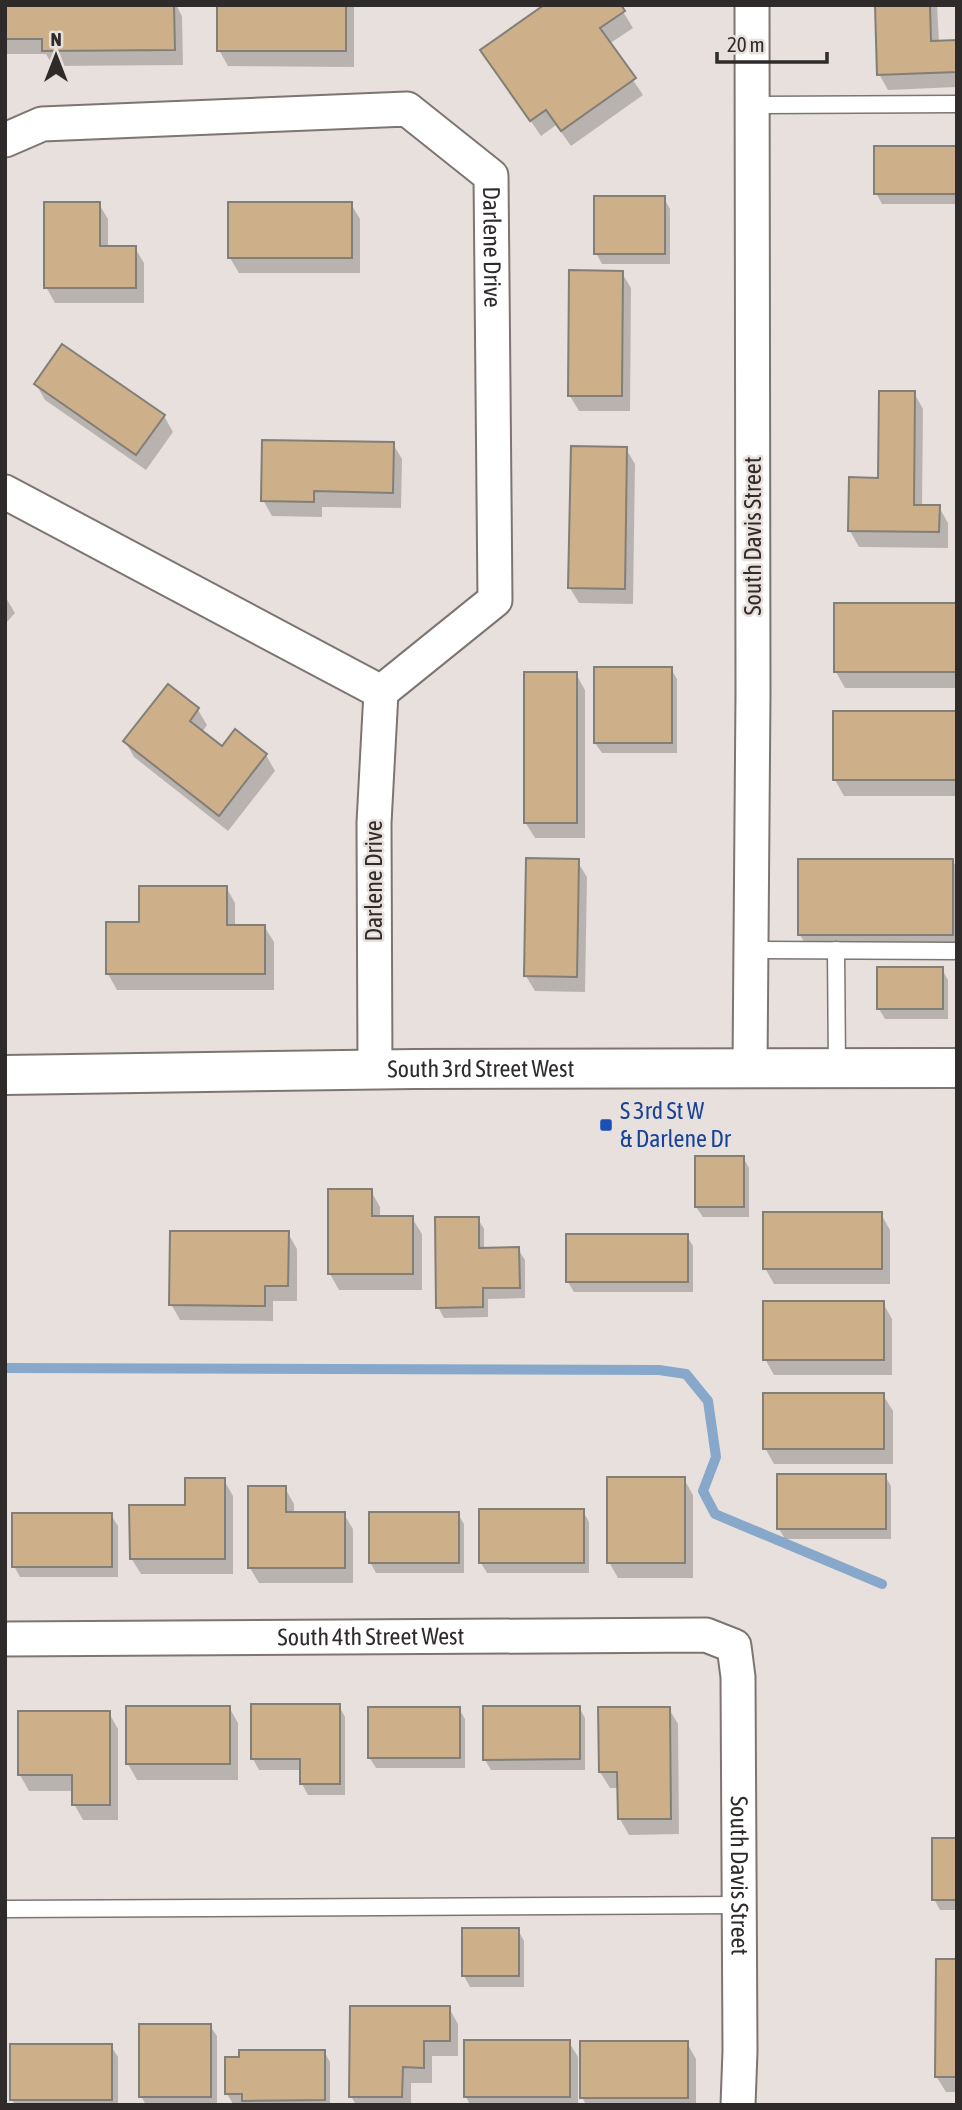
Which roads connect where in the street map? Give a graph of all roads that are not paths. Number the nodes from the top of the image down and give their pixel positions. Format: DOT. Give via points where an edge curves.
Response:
graph roads {
  1 [pos="752,5"];
  2 [pos="957,104"];
  3 [pos="751,105"];
  4 [pos="5,140"];
  5 [pos="5,492"];
  6 [pos="381,692"];
  7 [pos="750,950"];
  8 [pos="836,950"];
  9 [pos="957,951"];
  10 [pos="750,1068"];
  11 [pos="837,1068"];
  12 [pos="957,1068"];
  13 [pos="375,1069"];
  14 [pos="5,1075"];
  15 [pos="5,1639"];
  16 [pos="734,1646"];
  17 [pos="739,1905"];
  18 [pos="5,1909"];
  19 [pos="738,2105"];
  1 -- 3 [label="street, South Davis Street"];
  2 -- 3 [label="lane"];
  3 -- 7 [label="street, South Davis Street"];
  4 -- 6 [label="street, Darlene Drive" via="43,124 407,109 491,176 495,600"];
  5 -- 6 [label="street"];
  6 -- 13 [label="street, Darlene Drive" via="374,823"];
  7 -- 8 [label="lane"];
  7 -- 10 [label="street, South Davis Street"];
  8 -- 9 [label="lane"];
  8 -- 11 [label="lane"];
  10 -- 11 [label="main road, South 3rd Street West"];
  10 -- 13 [label="main road, South 3rd Street West"];
  11 -- 12 [label="main road, South 3rd Street West"];
  13 -- 14 [label="main road, South 3rd Street West"];
  15 -- 16 [label="street, South 4th Street West" via="706,1635"];
  16 -- 17 [label="street, South Davis Street"];
  17 -- 18 [label="lane"];
  17 -- 19 [label="street, South Davis Street"];
}
